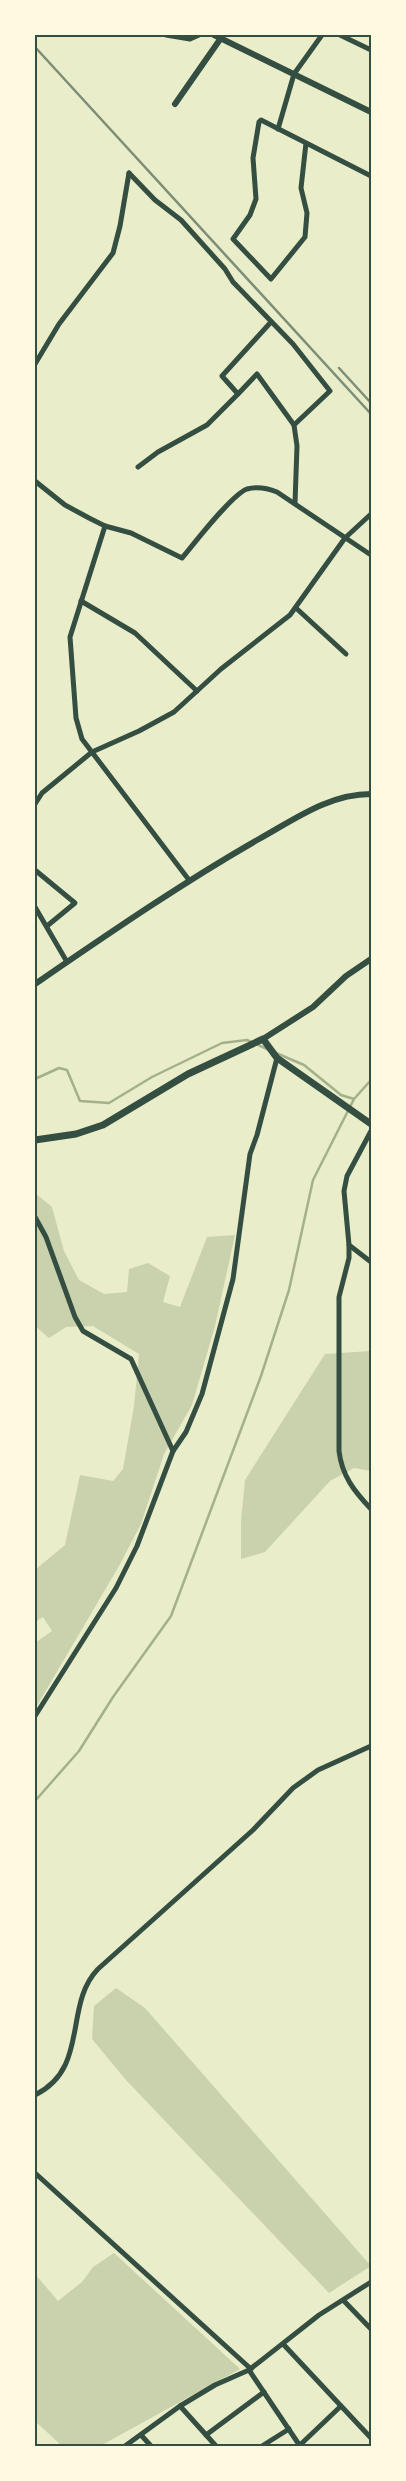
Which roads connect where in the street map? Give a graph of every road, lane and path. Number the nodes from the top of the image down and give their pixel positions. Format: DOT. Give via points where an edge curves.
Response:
graph roads {
  1 [pos="166,35"];
  2 [pos="199,35"];
  3 [pos="214,35"];
  4 [pos="322,35"];
  5 [pos="340,35"];
  6 [pos="221,38"];
  7 [pos="371,50"];
  8 [pos="294,74"];
  9 [pos="175,104"];
  10 [pos="371,112"];
  11 [pos="278,129"];
  12 [pos="306,143"];
  13 [pos="371,176"];
  14 [pos="271,322"];
  15 [pos="35,364"];
  16 [pos="238,394"];
  17 [pos="294,425"];
  18 [pos="138,467"];
  19 [pos="35,481"];
  20 [pos="295,503"];
  21 [pos="371,514"];
  22 [pos="105,526"];
  23 [pos="345,538"];
  24 [pos="371,555"];
  25 [pos="81,601"];
  26 [pos="296,608"];
  27 [pos="346,654"];
  28 [pos="197,691"];
  29 [pos="92,752"];
  30 [pos="371,794"];
  31 [pos="35,804"];
  32 [pos="35,870"];
  33 [pos="189,880"];
  34 [pos="35,907"];
  35 [pos="47,926"];
  36 [pos="371,959"];
  37 [pos="67,962"];
  38 [pos="35,984"];
  39 [pos="263,1039"];
  40 [pos="277,1058"];
  41 [pos="371,1124"];
  42 [pos="371,1131"];
  43 [pos="35,1140"];
  44 [pos="35,1217"];
  45 [pos="349,1245"];
  46 [pos="371,1262"];
  47 [pos="173,1451"];
  48 [pos="371,1509"];
  49 [pos="35,1716"];
  50 [pos="371,1746"];
  51 [pos="35,2095"];
  52 [pos="35,2174"];
  53 [pos="371,2282"];
  54 [pos="344,2301"];
  55 [pos="371,2329"];
  56 [pos="284,2345"];
  57 [pos="250,2370"];
  58 [pos="264,2392"];
  59 [pos="180,2406"];
  60 [pos="341,2406"];
  61 [pos="289,2429"];
  62 [pos="141,2435"];
  63 [pos="206,2435"];
  64 [pos="371,2438"];
  65 [pos="125,2446"];
  66 [pos="151,2446"];
  67 [pos="216,2446"];
  68 [pos="262,2446"];
  69 [pos="300,2446"];
  1 -- 2 [label="street" via="190,39"];
  3 -- 6 [label="street"];
  4 -- 8 [label="street"];
  5 -- 7 [label="street"];
  6 -- 8 [label="street"];
  6 -- 9 [label="street"];
  8 -- 10 [label="street"];
  8 -- 11 [label="street"];
  11 -- 12 [label="street"];
  11 -- 12 [label="street" via="261,120 259,122 253,158 256,199 250,215 233,239 271,280 305,237 307,213 301,188"];
  12 -- 13 [label="street"];
  14 -- 15 [label="street" via="181,220 154,200 129,173 113,253 59,324"];
  14 -- 16 [label="street" via="222,376"];
  14 -- 17 [label="street" via="330,391"];
  16 -- 17 [label="street" via="257,374"];
  16 -- 18 [label="street" via="208,425 158,452"];
  17 -- 20 [label="street" via="297,446"];
  19 -- 22 [label="street" via="65,505"];
  20 -- 22 [label="street" via="265,488 245,490 231,501 182,558 131,533"];
  20 -- 23 [label="street"];
  21 -- 23 [label="street"];
  22 -- 25 [label="street"];
  23 -- 24 [label="street"];
  23 -- 26 [label="street"];
  25 -- 28 [label="street" via="135,633"];
  25 -- 29 [label="street" via="70,637 70,652 76,718 82,739"];
  26 -- 27 [label="street"];
  26 -- 28 [label="street"];
  28 -- 29 [label="street" via="174,712"];
  29 -- 31 [label="street" via="42,793"];
  29 -- 33 [label="street"];
  30 -- 33 [label="street" via="352,795 320,805"];
  32 -- 35 [label="street" via="75,903"];
  33 -- 37 [label="street"];
  34 -- 35 [label="street"];
  35 -- 37 [label="street"];
  36 -- 39 [label="street" via="346,976 313,1007"];
  37 -- 38 [label="street"];
  39 -- 40 [label="main road"];
  39 -- 43 [label="main road" via="188,1074 103,1124 76,1134"];
  40 -- 41 [label="main road"];
  40 -- 47 [label="street" via="250,1154 230,1289 202,1394 186,1432"];
  42 -- 45 [label="street" via="347,1176 344,1191"];
  44 -- 47 [label="street" via="83,1331 131,1359"];
  45 -- 46 [label="street"];
  45 -- 48 [label="street" via="339,1297 339,1451 347,1480"];
  47 -- 49 [label="street" via="137,1546 116,1588"];
  50 -- 51 [label="street" via="318,1770 293,1788 253,1830 89,1978 72,2050 64,2068 56,2079"];
  52 -- 57 [label="street"];
  53 -- 54 [label="street"];
  54 -- 55 [label="street"];
  54 -- 56 [label="street" via="319,2316"];
  56 -- 57 [label="street"];
  56 -- 60 [label="street"];
  57 -- 58 [label="street"];
  57 -- 59 [label="street" via="215,2385"];
  58 -- 61 [label="street"];
  58 -- 63 [label="street"];
  59 -- 62 [label="street"];
  59 -- 63 [label="street"];
  60 -- 64 [label="street"];
  60 -- 69 [label="street"];
  61 -- 68 [label="street"];
  61 -- 69 [label="street"];
  62 -- 65 [label="street"];
  62 -- 66 [label="street"];
  63 -- 67 [label="street"];
}
